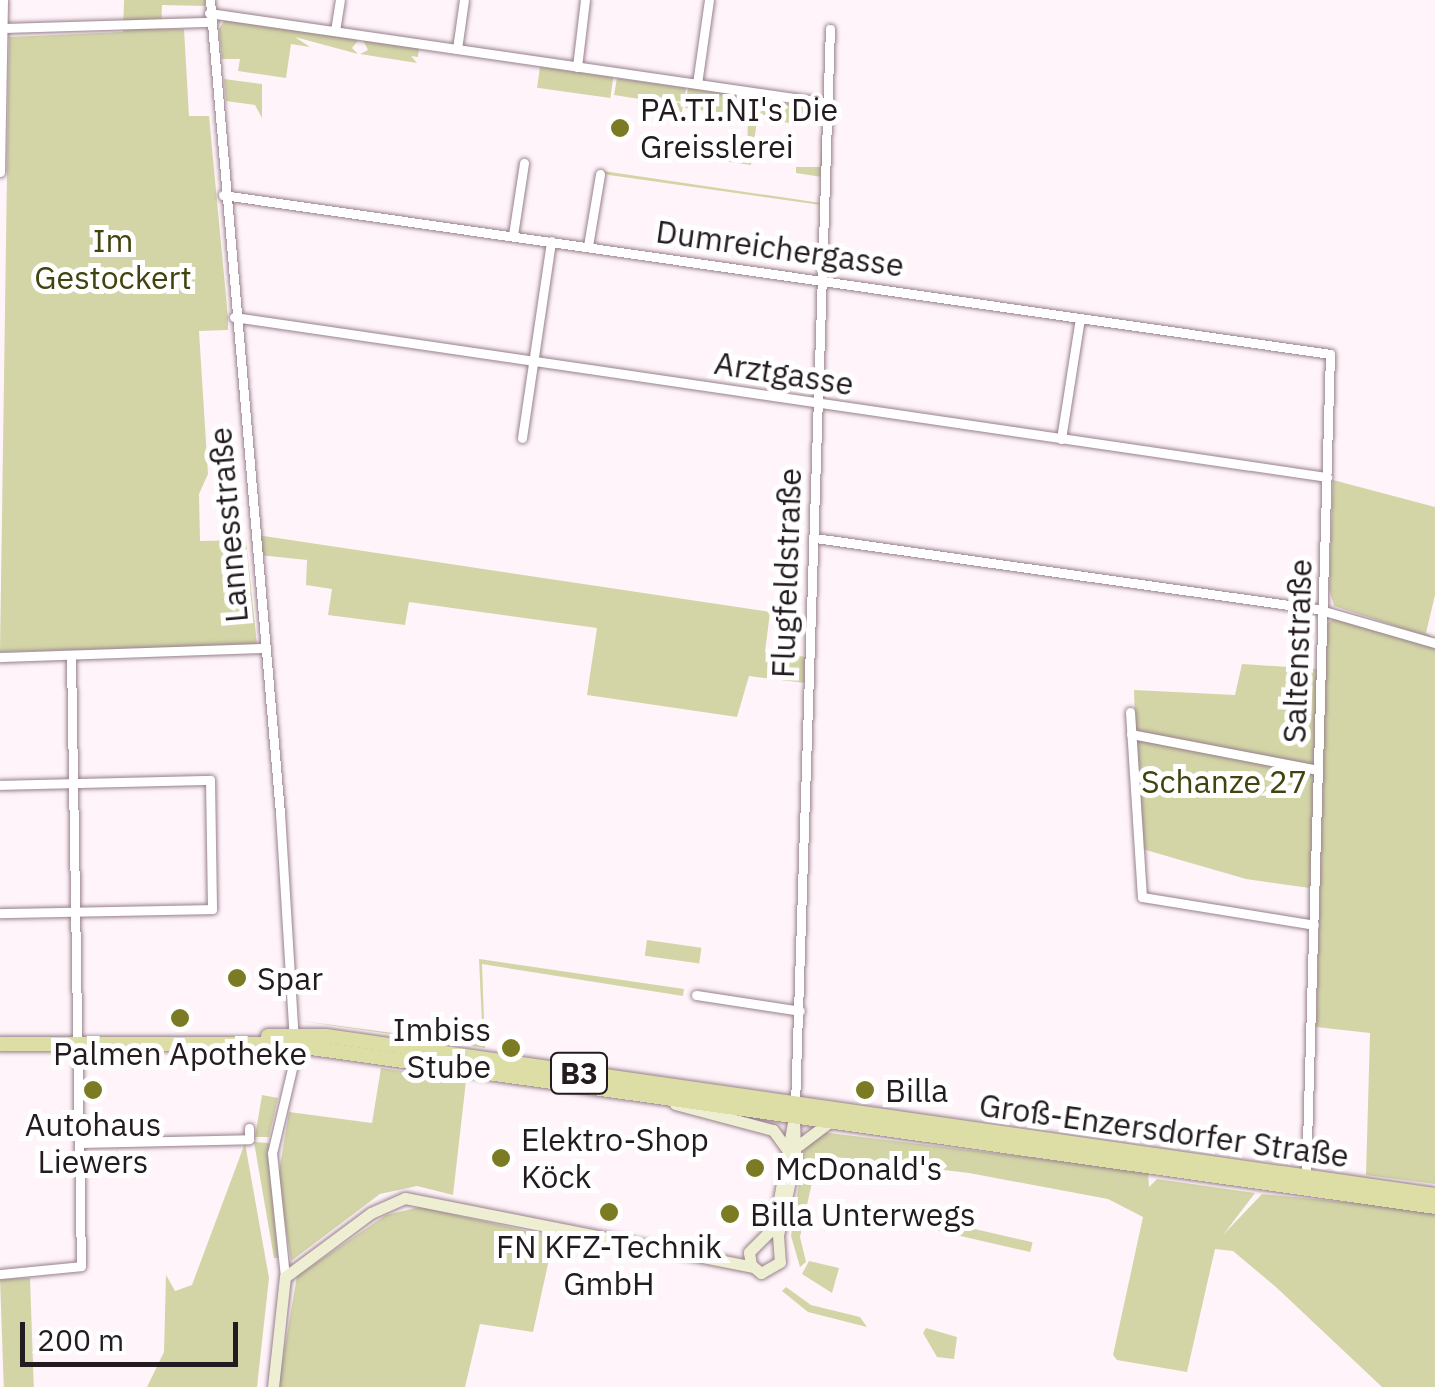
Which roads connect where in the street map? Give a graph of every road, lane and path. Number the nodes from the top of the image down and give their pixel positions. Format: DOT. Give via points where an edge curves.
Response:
graph roads {
  1 [pos="2,0"];
  2 [pos="210,0"];
  3 [pos="340,0"];
  4 [pos="464,0"];
  5 [pos="585,0"];
  6 [pos="709,0"];
  7 [pos="209,18"];
  8 [pos="1,28"];
  9 [pos="830,28"];
  10 [pos="335,31"];
  11 [pos="457,49"];
  12 [pos="576,67"];
  13 [pos="697,84"];
  14 [pos="828,103"];
  15 [pos="524,163"];
  16 [pos="0,172"];
  17 [pos="600,174"];
  18 [pos="223,196"];
  19 [pos="513,235"];
  20 [pos="551,241"];
  21 [pos="588,246"];
  22 [pos="822,280"];
  23 [pos="234,317"];
  24 [pos="1080,318"];
  25 [pos="1330,354"];
  26 [pos="533,361"];
  27 [pos="820,403"];
  28 [pos="522,438"];
  29 [pos="1061,439"];
  30 [pos="1327,478"];
  31 [pos="815,538"];
  32 [pos="1325,612"];
  33 [pos="1435,644"];
  34 [pos="264,648"];
  35 [pos="0,656"];
  36 [pos="71,656"];
  37 [pos="1130,712"];
  38 [pos="1132,734"];
  39 [pos="1318,770"];
  40 [pos="74,782"];
  41 [pos="0,784"];
  42 [pos="78,912"];
  43 [pos="0,913"];
  44 [pos="1314,925"];
  45 [pos="696,996"];
  46 [pos="800,1011"];
  47 [pos="293,1040"];
  48 [pos="78,1043"];
  49 [pos="0,1044"];
  50 [pos="648,1096"];
  51 [pos="795,1113"];
  52 [pos="827,1124"];
  53 [pos="250,1128"];
  54 [pos="78,1143"];
  55 [pos="791,1154"];
  56 [pos="1305,1184"];
  57 [pos="1435,1196"];
  58 [pos="1435,1207"];
  59 [pos="759,1242"];
  60 [pos="779,1250"];
  61 [pos="750,1260"];
  62 [pos="0,1274"];
  63 [pos="284,1277"];
  64 [pos="273,1387"];
  1 -- 8 [label="street"];
  2 -- 7 [label="street, Lannesstraße"];
  3 -- 10 [label="street"];
  4 -- 11 [label="street"];
  5 -- 12 [label="street"];
  6 -- 13 [label="street"];
  7 -- 8 [label="street"];
  7 -- 10 [label="street"];
  7 -- 18 [label="street, Lannesstraße"];
  8 -- 16 [label="street"];
  9 -- 14 [label="street, Flugfeldstraße"];
  10 -- 11 [label="street"];
  11 -- 12 [label="street"];
  12 -- 13 [label="street"];
  13 -- 14 [label="street"];
  14 -- 22 [label="street, Flugfeldstraße"];
  15 -- 19 [label="street"];
  17 -- 21 [label="street"];
  18 -- 19 [label="street, Dumreichergasse"];
  18 -- 23 [label="street, Lannesstraße"];
  19 -- 20 [label="street, Dumreichergasse"];
  20 -- 21 [label="street, Dumreichergasse"];
  20 -- 26 [label="street"];
  21 -- 22 [label="street, Dumreichergasse"];
  22 -- 24 [label="street, Dumreichergasse"];
  22 -- 27 [label="street, Flugfeldstraße"];
  23 -- 26 [label="street, Arztgasse"];
  23 -- 34 [label="street, Lannesstraße"];
  24 -- 25 [label="street, Dumreichergasse"];
  24 -- 29 [label="street"];
  25 -- 30 [label="street, Saltenstraße"];
  26 -- 27 [label="street, Arztgasse"];
  26 -- 28 [label="street"];
  27 -- 29 [label="street, Arztgasse"];
  27 -- 31 [label="street, Flugfeldstraße"];
  29 -- 30 [label="street, Arztgasse"];
  30 -- 32 [label="street, Saltenstraße"];
  31 -- 32 [label="street"];
  31 -- 46 [label="street, Flugfeldstraße"];
  32 -- 33 [label="street"];
  32 -- 39 [label="street, Saltenstraße"];
  34 -- 36 [label="street"];
  34 -- 47 [label="street, Lannesstraße"];
  35 -- 36 [label="street"];
  36 -- 40 [label="street"];
  37 -- 38 [label="street"];
  38 -- 39 [label="street"];
  38 -- 44 [label="street" via="1142,897"];
  39 -- 44 [label="street, Saltenstraße"];
  40 -- 41 [label="street"];
  40 -- 42 [label="street"];
  40 -- 42 [label="street" via="210,780 212,910"];
  42 -- 43 [label="street"];
  42 -- 48 [label="street"];
  44 -- 56 [label="street, Saltenstraße"];
  45 -- 46 [label="street"];
  46 -- 51 [label="street, Flugfeldstraße"];
  47 -- 48 [label="main road, B3"];
  47 -- 50 [label="main road, Groß-Enzersdorfer Straße / B3"];
  47 -- 51 [label="main road, Groß-Enzersdorfer Straße / B3"];
  47 -- 63 [label="street, Lannesstraße" via="271,1172"];
  48 -- 49 [label="main road, B3"];
  48 -- 54 [label="street"];
  50 -- 51 [label="main road, Groß-Enzersdorfer Straße / B3"];
  50 -- 55 [label="street" via="774,1130"];
  51 -- 52 [label="main road, Groß-Enzersdorfer Straße / B3"];
  51 -- 55 [label="street"];
  51 -- 56 [label="main road, Groß-Enzersdorfer Straße / B3"];
  52 -- 55 [label="street" via="804,1136"];
  52 -- 56 [label="main road, Groß-Enzersdorfer Straße / B3"];
  53 -- 54 [label="street" via="250,1140"];
  54 -- 62 [label="street" via="80,1271"];
  55 -- 59 [label="street" via="778,1213"];
  55 -- 60 [label="street"];
  56 -- 57 [label="main road, Groß-Enzersdorfer Straße / B3"];
  56 -- 58 [label="main road, Groß-Enzersdorfer Straße / B3"];
  59 -- 60 [label="street"];
  59 -- 61 [label="street"];
  60 -- 61 [label="street" via="774,1270"];
  61 -- 63 [label="street" via="717,1262 405,1198 371,1213"];
  63 -- 64 [label="street"];
}
